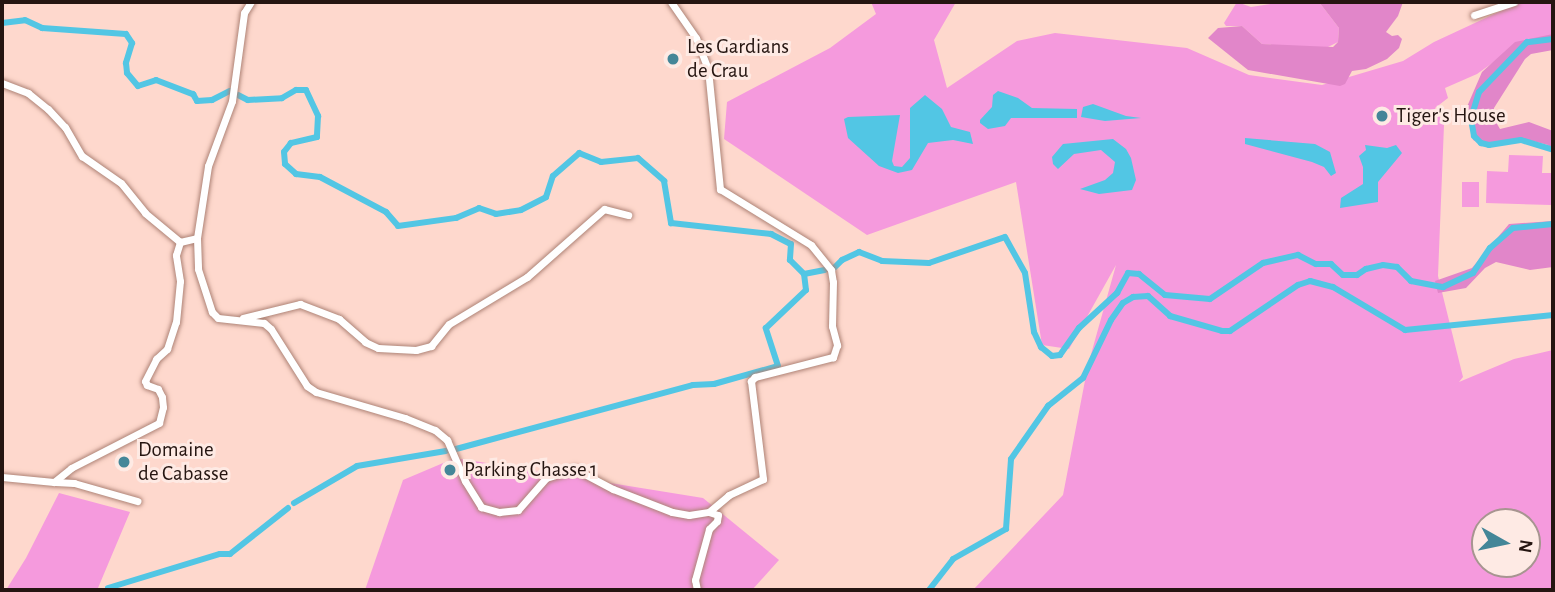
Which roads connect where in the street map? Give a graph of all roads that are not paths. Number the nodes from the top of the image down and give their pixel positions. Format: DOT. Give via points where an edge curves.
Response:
graph roads {
  1 [pos="251,2"];
  2 [pos="671,2"];
  3 [pos="1514,2"];
  4 [pos="1474,15"];
  5 [pos="2,83"];
  6 [pos="628,215"];
  7 [pos="197,238"];
  8 [pos="180,242"];
  9 [pos="239,319"];
  10 [pos="2,477"];
  11 [pos="54,482"];
  12 [pos="137,501"];
  13 [pos="709,512"];
  14 [pos="697,590"];
  1 -- 7 [label="street" via="244,13 232,101 208,166"];
  2 -- 13 [label="street" via="696,38 708,69 720,189 811,245 824,259 833,282 832,326 837,345 832,357 751,381 763,480 729,495"];
  3 -- 4 [label="street"];
  5 -- 8 [label="street" via="27,93 48,109 82,156 121,183 145,213"];
  6 -- 9 [label="street" via="604,209 527,277 449,324 424,348 379,348 365,342 339,318 300,304"];
  7 -- 8 [label="street"];
  7 -- 9 [label="street" via="198,269 212,312 218,318"];
  8 -- 11 [label="street" via="176,322 167,348 145,381 162,397 159,423 71,468"];
  9 -- 13 [label="street" via="264,323 271,329 316,393 435,430 447,440 481,508 518,510 546,478 575,469 671,512"];
  10 -- 11 [label="street"];
  11 -- 12 [label="street"];
  13 -- 14 [label="street" via="718,515 709,529 695,580"];
}
